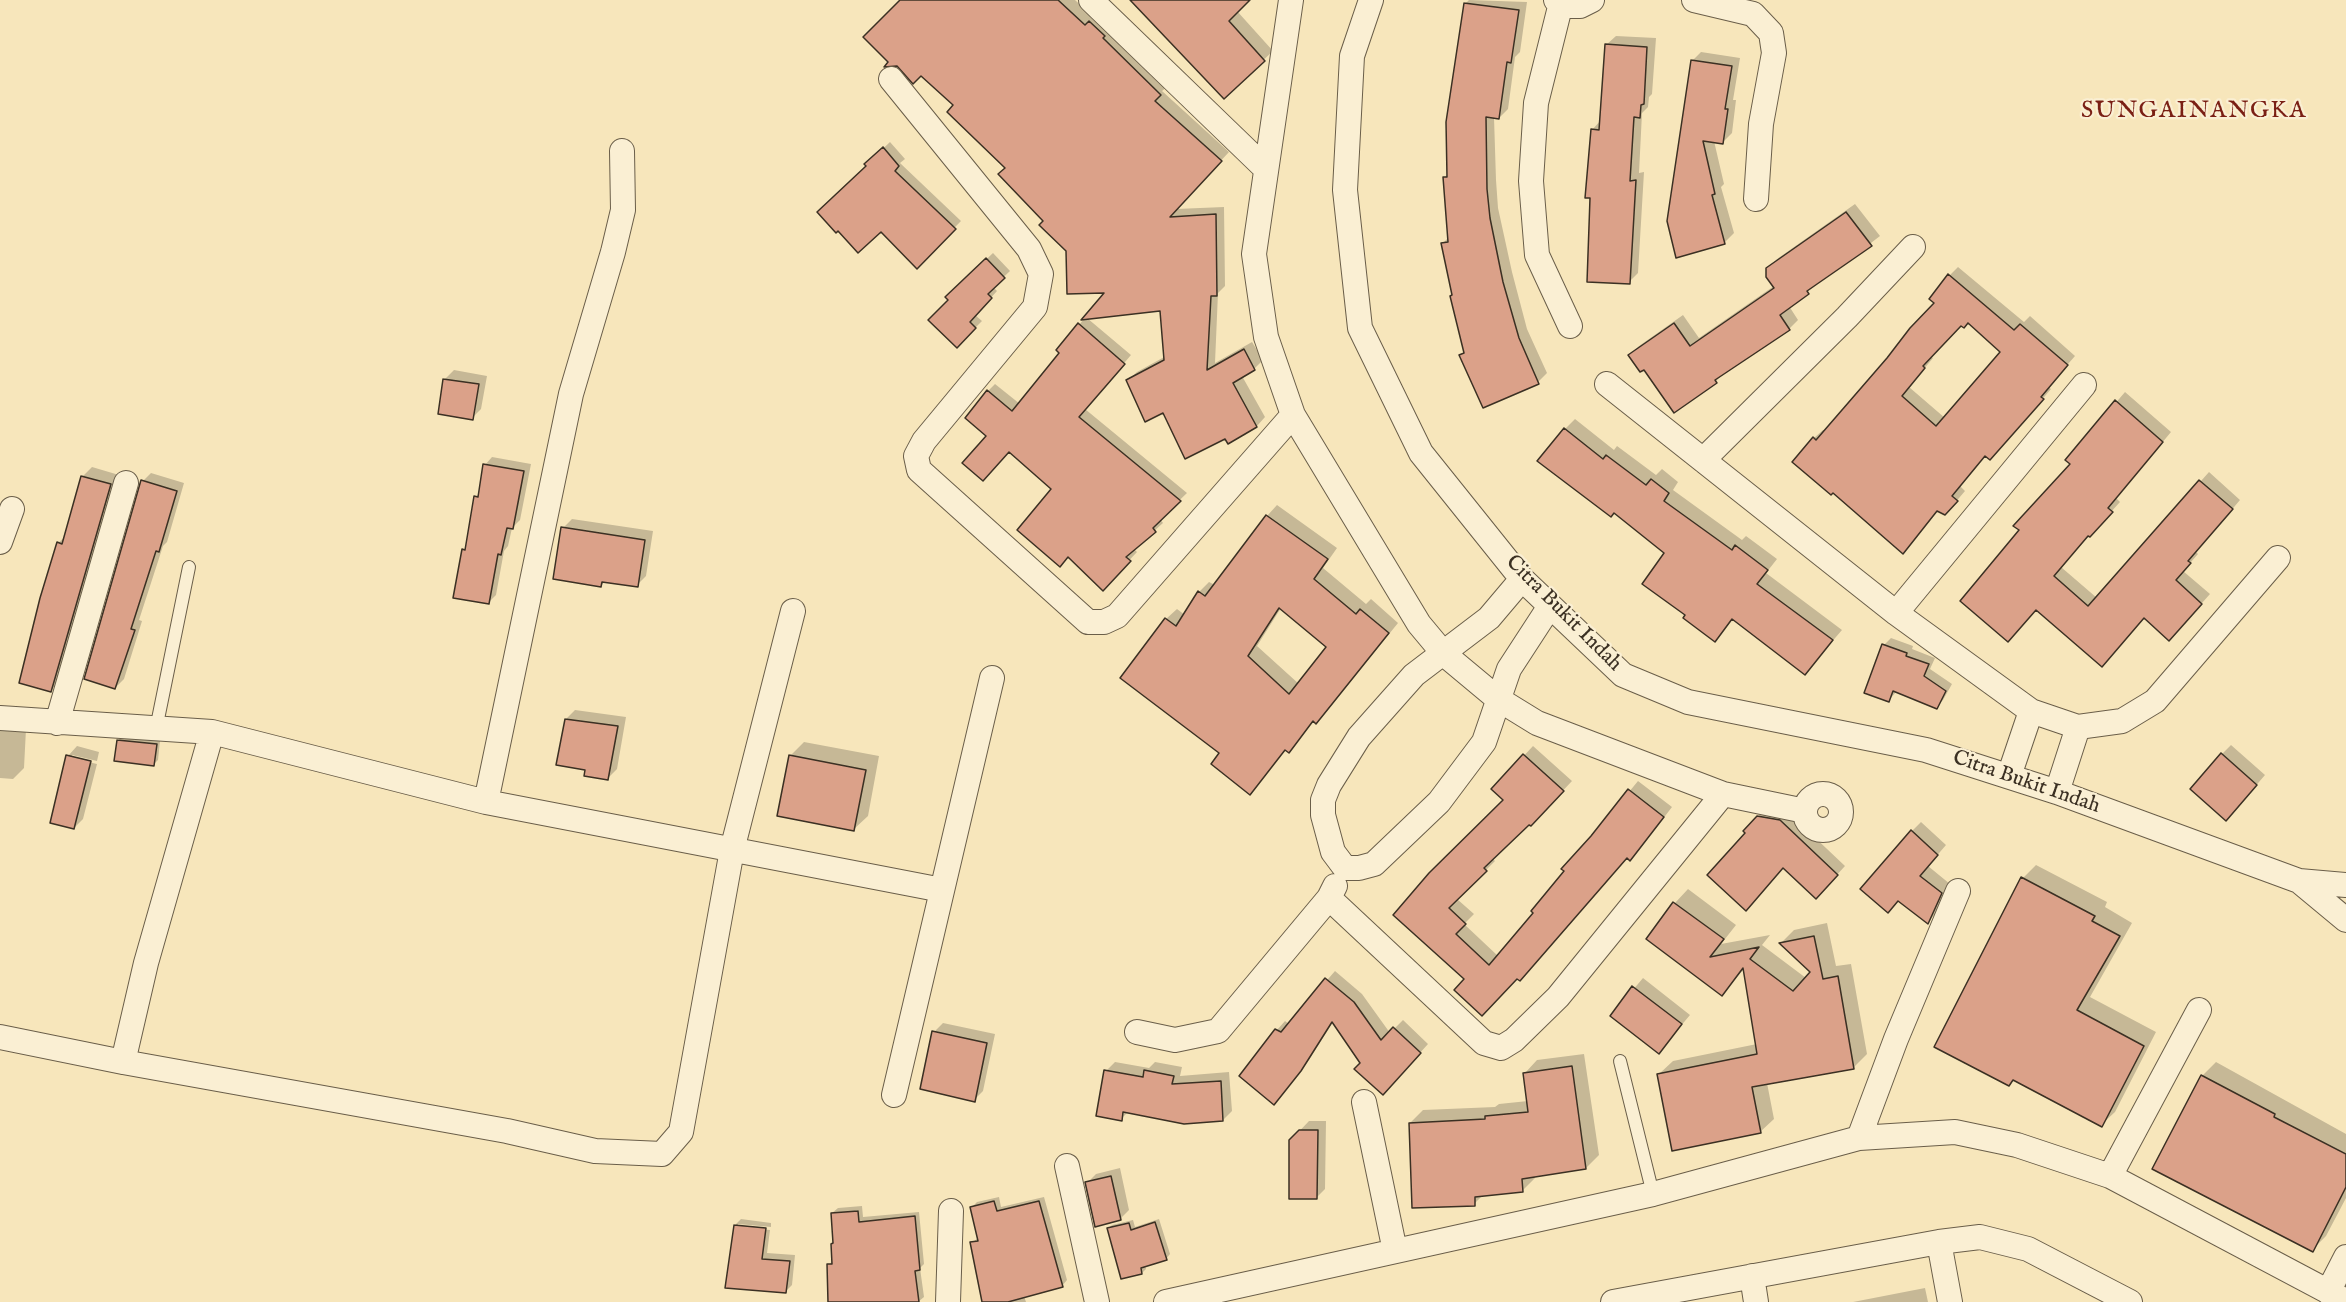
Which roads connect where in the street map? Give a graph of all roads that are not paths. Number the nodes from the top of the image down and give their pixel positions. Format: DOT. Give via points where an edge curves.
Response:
graph roads {
  1 [pos="1091,0"];
  2 [pos="1291,0"];
  3 [pos="1371,0"];
  4 [pos="1592,0"];
  5 [pos="1694,0"];
  6 [pos="1559,2"];
  7 [pos="891,80"];
  8 [pos="622,151"];
  9 [pos="1265,168"];
  10 [pos="1756,199"];
  11 [pos="1913,247"];
  12 [pos="1569,326"];
  13 [pos="1607,384"];
  14 [pos="2084,385"];
  15 [pos="1293,416"];
  16 [pos="1703,460"];
  17 [pos="126,483"];
  18 [pos="12,509"];
  19 [pos="0,542"];
  20 [pos="2277,558"];
  21 [pos="189,567"];
  22 [pos="1522,579"];
  23 [pos="1550,606"];
  24 [pos="793,611"];
  25 [pos="1896,613"];
  26 [pos="1444,654"];
  27 [pos="992,678"];
  28 [pos="1498,699"];
  29 [pos="2031,711"];
  30 [pos="0,718"];
  31 [pos="57,723"];
  32 [pos="2078,727"];
  33 [pos="156,729"];
  34 [pos="212,732"];
  35 [pos="2008,776"];
  36 [pos="2056,792"];
  37 [pos="1723,794"];
  38 [pos="486,802"];
  39 [pos="1805,811"];
  40 [pos="732,850"];
  41 [pos="1345,868"];
  42 [pos="2300,881"];
  43 [pos="2346,885"];
  44 [pos="942,890"];
  45 [pos="1958,891"];
  46 [pos="1329,898"];
  47 [pos="2346,920"];
  48 [pos="2199,1010"];
  49 [pos="1137,1032"];
  50 [pos="0,1037"];
  51 [pos="1620,1061"];
  52 [pos="123,1062"];
  53 [pos="894,1095"];
  54 [pos="1364,1102"];
  55 [pos="1858,1138"];
  56 [pos="1067,1166"];
  57 [pos="2110,1176"];
  58 [pos="1653,1194"];
  59 [pos="951,1211"];
  60 [pos="1939,1242"];
  61 [pos="1395,1251"];
  62 [pos="2346,1257"];
  63 [pos="1752,1276"];
  64 [pos="2337,1297"];
  65 [pos="948,1302"];
  66 [pos="1097,1302"];
  67 [pos="1166,1302"];
  68 [pos="1613,1302"];
  69 [pos="1756,1302"];
  70 [pos="1950,1302"];
  71 [pos="2130,1302"];
  1 -- 9 [label="street"];
  2 -- 9 [label="street"];
  3 -- 22 [label="street, Citra Bukit Indah" via="1352,56 1345,190 1360,328 1421,453"];
  4 -- 6 [label="street" via="1580,6"];
  5 -- 10 [label="street" via="1753,14 1771,33 1774,53 1761,124"];
  6 -- 12 [label="street" via="1536,103 1532,181 1537,255"];
  7 -- 15 [label="street" via="1029,249 1041,274 1035,307 924,441 916,456 918,470 1088,622 1104,622 1117,616"];
  8 -- 38 [label="street" via="622,210 570,394"];
  9 -- 15 [label="street" via="1254,254 1266,338"];
  11 -- 16 [label="street"];
  13 -- 16 [label="street"];
  14 -- 25 [label="street"];
  15 -- 26 [label="street" via="1419,624"];
  16 -- 25 [label="street"];
  17 -- 31 [label="street"];
  18 -- 19 [label="street"];
  20 -- 32 [label="street" via="2155,701 2122,721"];
  21 -- 33 [label="lane"];
  22 -- 23 [label="street, Citra Bukit Indah"];
  22 -- 26 [label="street" via="1489,618"];
  23 -- 28 [label="street" via="1509,669"];
  23 -- 35 [label="street, Citra Bukit Indah" via="1623,675 1688,702 1926,750"];
  24 -- 40 [label="street"];
  25 -- 29 [label="street"];
  26 -- 28 [label="street"];
  26 -- 41 [label="street" via="1414,675 1359,737 1329,785 1323,815 1333,852"];
  27 -- 44 [label="street"];
  28 -- 37 [label="street" via="1537,723"];
  28 -- 41 [label="street" via="1484,742 1439,802 1374,864"];
  29 -- 32 [label="street"];
  29 -- 35 [label="street"];
  30 -- 31 [label="street"];
  31 -- 33 [label="street"];
  32 -- 36 [label="street"];
  33 -- 34 [label="street"];
  34 -- 38 [label="street"];
  34 -- 52 [label="street" via="146,963"];
  35 -- 36 [label="street, Citra Bukit Indah"];
  36 -- 42 [label="street, Citra Bukit Indah"];
  37 -- 39 [label="street"];
  37 -- 46 [label="street" via="1558,997 1514,1040 1501,1047 1484,1043"];
  38 -- 40 [label="street"];
  40 -- 44 [label="street"];
  40 -- 52 [label="street" via="681,1132 662,1154 596,1151 507,1131"];
  41 -- 46 [label="street"];
  42 -- 43 [label="street, Citra Bukit Indah"];
  42 -- 47 [label="street, Citra Bukit Indah"];
  44 -- 53 [label="street"];
  45 -- 55 [label="street"];
  46 -- 49 [label="street" via="1218,1031 1175,1040"];
  48 -- 57 [label="street"];
  50 -- 52 [label="street"];
  51 -- 58 [label="lane"];
  54 -- 61 [label="street"];
  55 -- 57 [label="street" via="1955,1132 2017,1145"];
  55 -- 58 [label="street"];
  56 -- 66 [label="street"];
  57 -- 64 [label="street"];
  58 -- 61 [label="street"];
  59 -- 65 [label="street"];
  60 -- 63 [label="street"];
  60 -- 70 [label="street"];
  60 -- 71 [label="street" via="1980,1237 2028,1248"];
  61 -- 67 [label="street"];
  62 -- 64 [label="street"];
  63 -- 68 [label="street"];
  63 -- 69 [label="street"];
}
